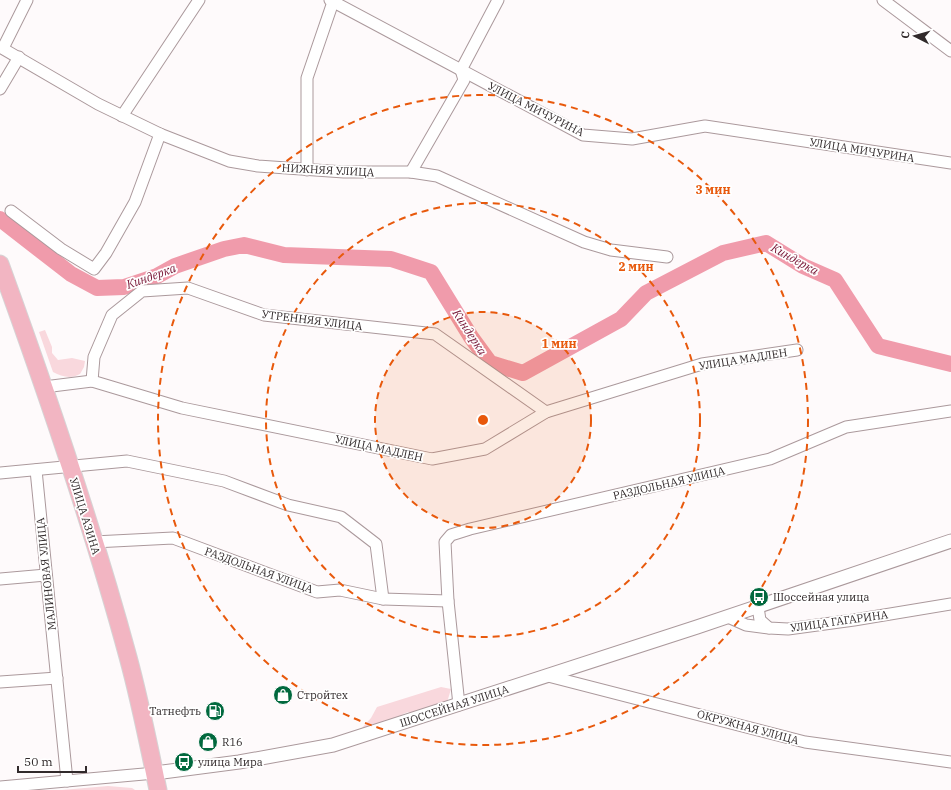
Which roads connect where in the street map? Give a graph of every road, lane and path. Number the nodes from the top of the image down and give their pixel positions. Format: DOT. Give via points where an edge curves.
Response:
graph roads {
  1 [pos="27,0"];
  2 [pos="199,0"];
  3 [pos="498,0"];
  4 [pos="883,0"];
  5 [pos="332,1"];
  6 [pos="1,48"];
  7 [pos="951,51"];
  8 [pos="19,57"];
  9 [pos="461,70"];
  10 [pos="0,88"];
  11 [pos="122,116"];
  12 [pos="160,134"];
  13 [pos="951,163"];
  14 [pos="307,170"];
  15 [pos="411,172"];
  16 [pos="11,211"];
  17 [pos="667,257"];
  18 [pos="0,264"];
  19 [pos="797,350"];
  20 [pos="92,381"];
  21 [pos="44,387"];
  22 [pos="951,411"];
  23 [pos="546,412"];
  24 [pos="69,465"];
  25 [pos="36,470"];
  26 [pos="0,473"];
  27 [pos="951,541"];
  28 [pos="94,542"];
  29 [pos="46,575"];
  30 [pos="0,578"];
  31 [pos="383,599"];
  32 [pos="448,601"];
  33 [pos="951,604"];
  34 [pos="758,607"];
  35 [pos="728,617"];
  36 [pos="769,628"];
  37 [pos="548,676"];
  38 [pos="57,678"];
  39 [pos="0,682"];
  40 [pos="459,705"];
  41 [pos="951,762"];
  42 [pos="155,774"];
  43 [pos="67,781"];
  44 [pos="0,787"];
  45 [pos="158,790"];
  1 -- 6 [label="street"];
  2 -- 11 [label="street"];
  3 -- 9 [label="street"];
  4 -- 7 [label="street"];
  5 -- 9 [label="street, УЛИЦА МИЧУРИНА"];
  5 -- 14 [label="street" via="307,78"];
  6 -- 8 [label="street, НИЖНЯЯ УЛИЦА"];
  8 -- 10 [label="street"];
  8 -- 11 [label="street, НИЖНЯЯ УЛИЦА"];
  9 -- 13 [label="street, УЛИЦА МИЧУРИНА" via="584,135 632,139 705,126"];
  9 -- 15 [label="street" via="464,80"];
  11 -- 12 [label="street, НИЖНЯЯ УЛИЦА"];
  12 -- 14 [label="street, НИЖНЯЯ УЛИЦА" via="228,161"];
  12 -- 16 [label="street" via="135,202 94,269 61,249"];
  14 -- 15 [label="street, НИЖНЯЯ УЛИЦА"];
  15 -- 17 [label="street, НИЖНЯЯ УЛИЦА" via="437,176 584,242 611,250"];
  18 -- 21 [label="main road, УЛИЦА АЗИНА"];
  19 -- 23 [label="street, УЛИЦА МАДЛЕН" via="702,364"];
  20 -- 21 [label="street, УЛИЦА МАДЛЕН"];
  20 -- 23 [label="street, УЛИЦА МАДЛЕН" via="182,408 432,459 485,450"];
  20 -- 23 [label="street, УТРЕННЯЯ УЛИЦА" via="94,358 112,315 142,291 188,288 264,315 435,334"];
  21 -- 24 [label="main road, УЛИЦА АЗИНА"];
  22 -- 32 [label="street, РАЗДОЛЬНАЯ УЛИЦА" via="846,427 770,459 451,535 445,542"];
  24 -- 25 [label="street"];
  24 -- 28 [label="main road, УЛИЦА АЗИНА"];
  24 -- 31 [label="street" via="127,461 224,481 288,505 341,517 376,544"];
  25 -- 26 [label="street"];
  25 -- 29 [label="street, МАЛИНОВАЯ УЛИЦА"];
  27 -- 34 [label="street, ШОССЕЙНАЯ УЛИЦА"];
  28 -- 31 [label="street, РАЗДОЛЬНАЯ УЛИЦА" via="173,538 317,592 340,590"];
  28 -- 42 [label="main road, УЛИЦА АЗИНА" via="128,657"];
  29 -- 30 [label="street"];
  29 -- 38 [label="street, МАЛИНОВАЯ УЛИЦА"];
  31 -- 32 [label="street, РАЗДОЛЬНАЯ УЛИЦА"];
  32 -- 40 [label="street, РАЗДОЛЬНАЯ УЛИЦА"];
  33 -- 36 [label="street, УЛИЦА ГАГАРИНА" via="788,629"];
  34 -- 35 [label="street, ШОССЕЙНАЯ УЛИЦА"];
  34 -- 36 [label="street" via="760,620"];
  35 -- 36 [label="street, УЛИЦА ГАГАРИНА" via="746,625"];
  35 -- 37 [label="street, ШОССЕЙНАЯ УЛИЦА"];
  37 -- 40 [label="street, ШОССЕЙНАЯ УЛИЦА"];
  37 -- 41 [label="street, ОКРУЖНАЯ УЛИЦА" via="805,742"];
  38 -- 39 [label="street"];
  38 -- 43 [label="street, МАЛИНОВАЯ УЛИЦА"];
  40 -- 42 [label="street, ШОССЕЙНАЯ УЛИЦА" via="333,745"];
  42 -- 43 [label="street"];
  42 -- 45 [label="main road"];
  43 -- 44 [label="street"];
}
